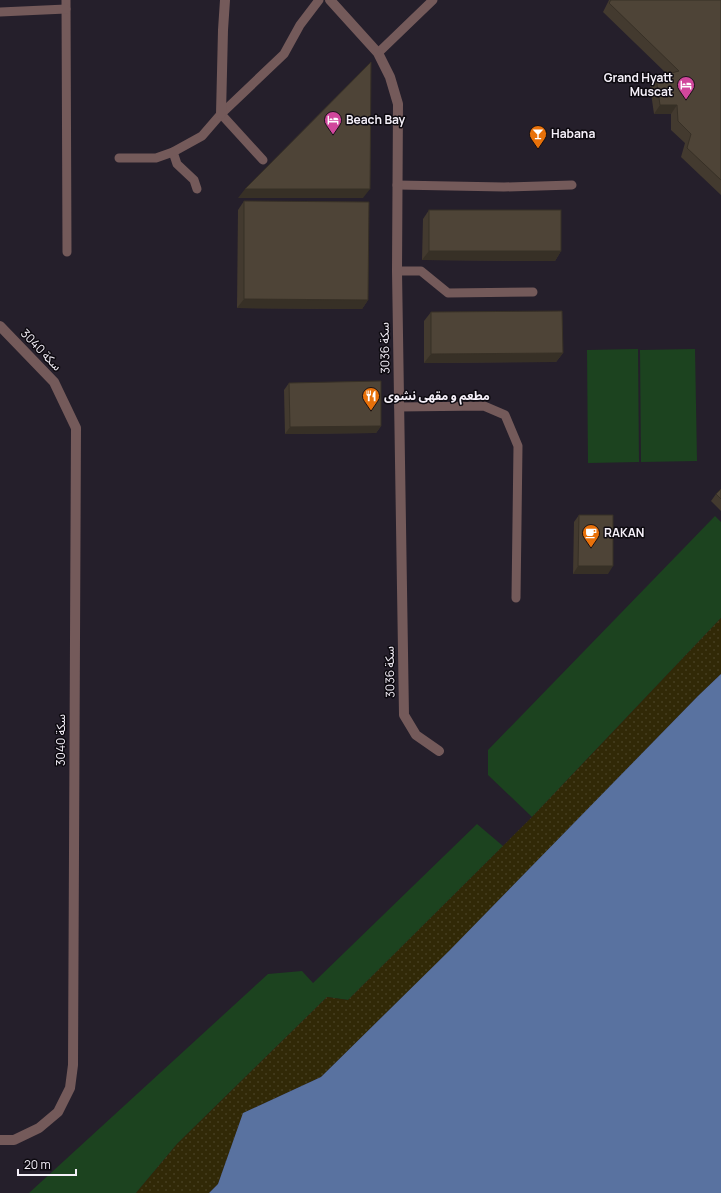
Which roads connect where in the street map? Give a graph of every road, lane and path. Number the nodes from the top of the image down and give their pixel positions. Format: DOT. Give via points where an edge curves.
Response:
graph roads {
  1 [pos="226,0"];
  2 [pos="319,0"];
  3 [pos="330,0"];
  4 [pos="432,0"];
  5 [pos="66,4"];
  6 [pos="0,12"];
  7 [pos="378,53"];
  8 [pos="221,114"];
  9 [pos="173,152"];
  10 [pos="119,158"];
  11 [pos="263,160"];
  12 [pos="398,185"];
  13 [pos="572,185"];
  14 [pos="197,189"];
  15 [pos="67,252"];
  16 [pos="397,271"];
  17 [pos="533,292"];
  18 [pos="0,326"];
  19 [pos="399,407"];
  20 [pos="516,598"];
  21 [pos="439,751"];
  22 [pos="0,1140"];
  1 -- 8 [label="street"];
  2 -- 8 [label="lane" via="300,25 284,54"];
  3 -- 7 [label="street, سكة 3036"];
  4 -- 7 [label="lane"];
  5 -- 6 [label="lane"];
  5 -- 15 [label="lane"];
  7 -- 12 [label="street, سكة 3036" via="390,77 398,104"];
  8 -- 9 [label="lane" via="202,136"];
  8 -- 11 [label="lane"];
  9 -- 10 [label="lane" via="156,158"];
  9 -- 14 [label="lane" via="177,164 194,180"];
  12 -- 13 [label="lane"];
  12 -- 16 [label="street, سكة 3036"];
  16 -- 17 [label="lane" via="421,271 448,293"];
  16 -- 19 [label="street, سكة 3036"];
  18 -- 22 [label="street, سكة 3040" via="54,382 76,428 73,1065 70,1088 58,1112 39,1128 14,1140"];
  19 -- 20 [label="lane" via="484,406 505,415 518,446"];
  19 -- 21 [label="street, سكة 3036" via="404,714 416,735"];
}
